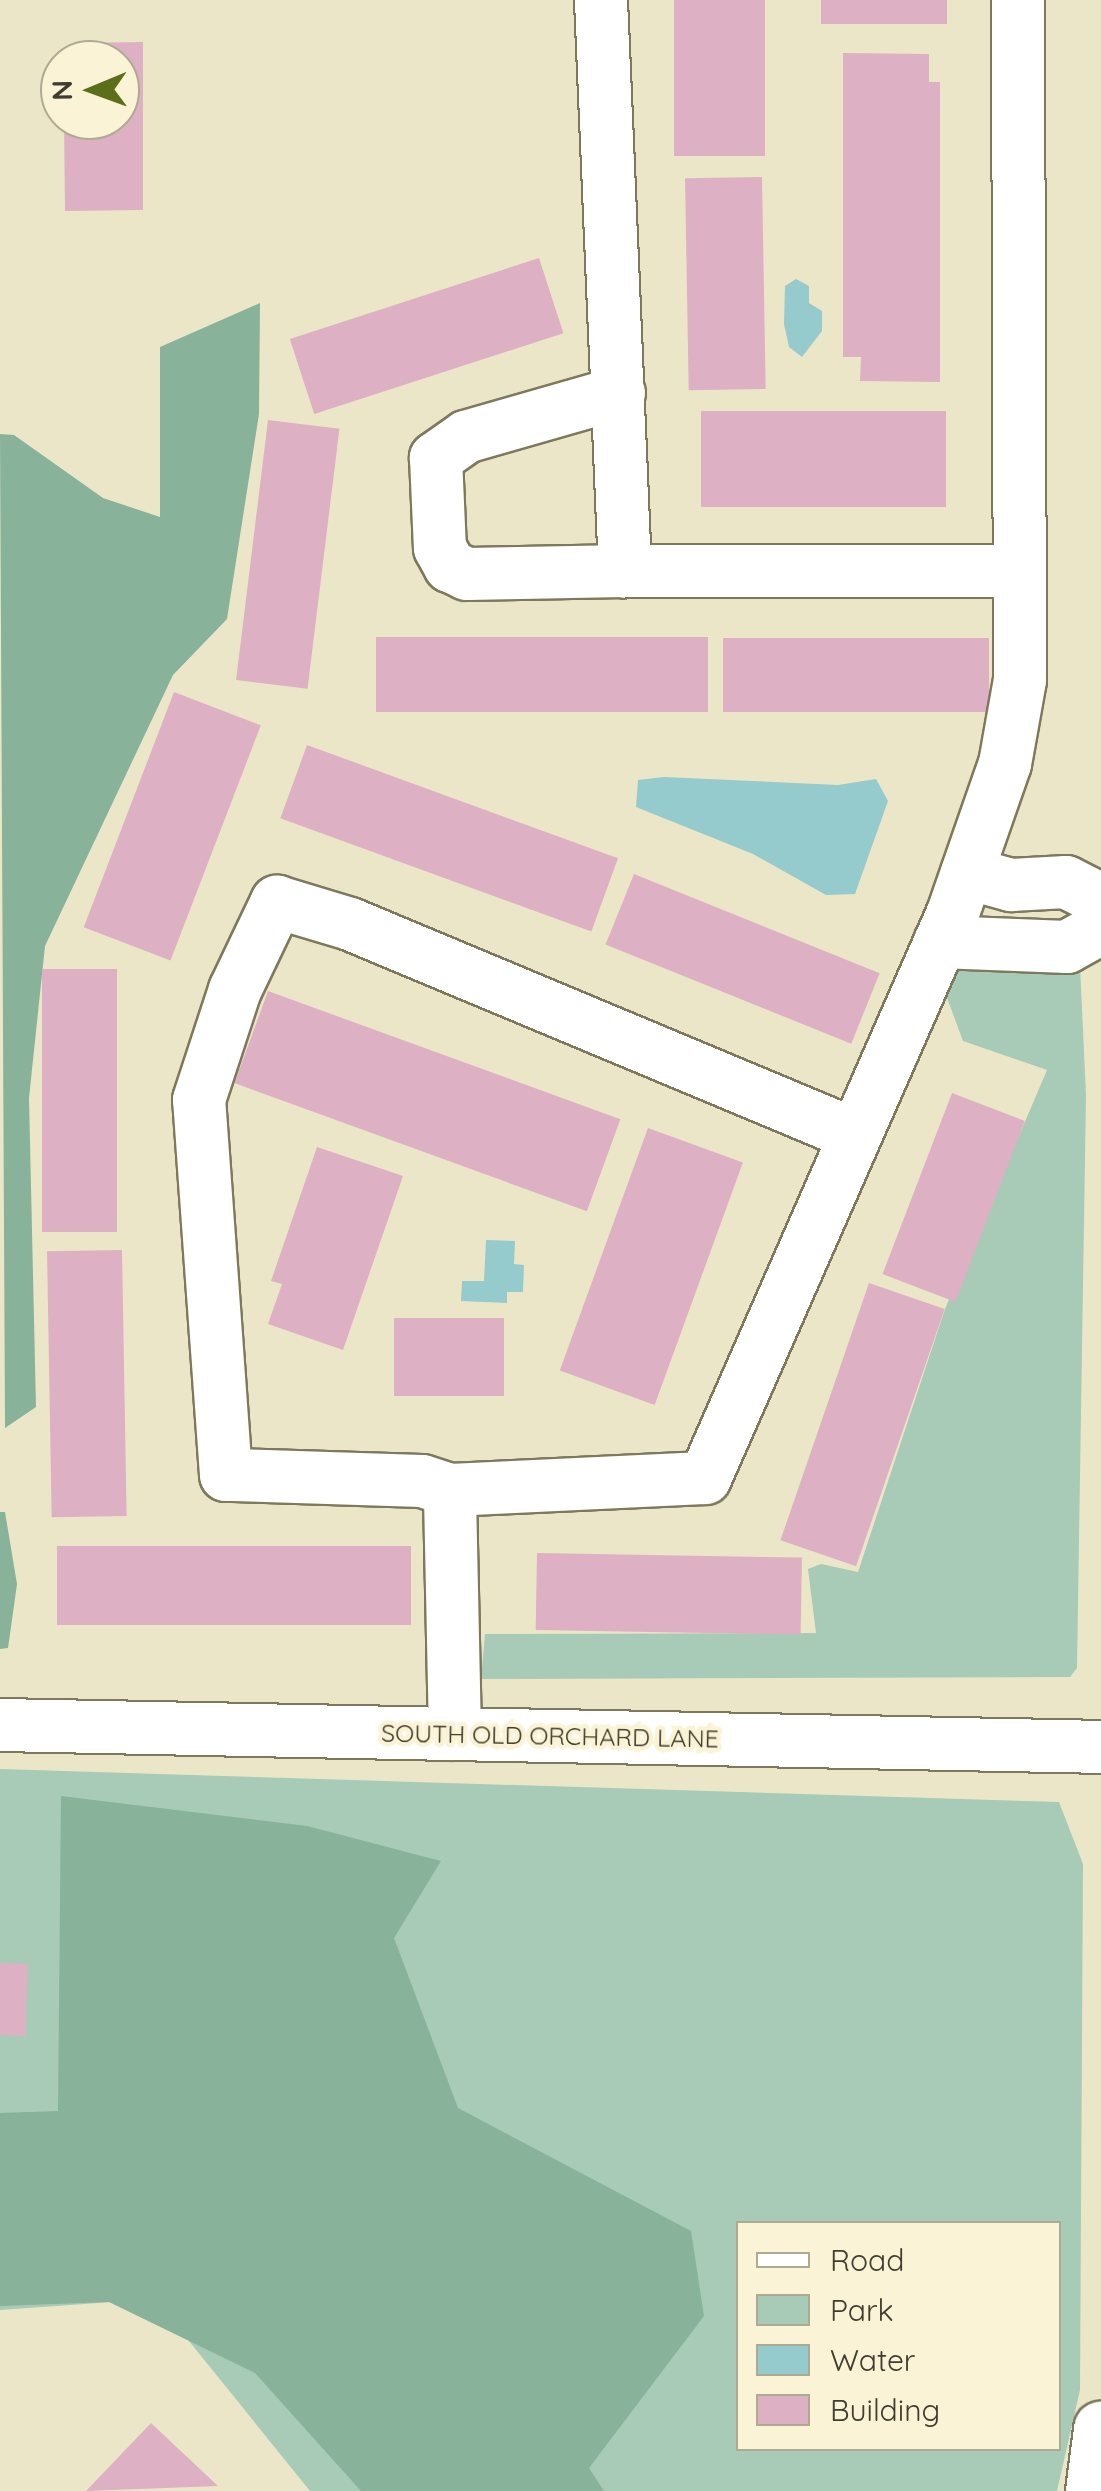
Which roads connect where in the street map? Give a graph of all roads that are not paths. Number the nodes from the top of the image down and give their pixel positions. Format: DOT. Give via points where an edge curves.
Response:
graph roads {
  1 [pos="601,0"];
  2 [pos="1018,0"];
  3 [pos="619,393"];
  4 [pos="625,571"];
  5 [pos="1020,572"];
  6 [pos="967,873"];
  7 [pos="1101,900"];
  8 [pos="1101,928"];
  9 [pos="940,942"];
  10 [pos="855,1135"];
  11 [pos="450,1490"];
  12 [pos="0,1726"];
  13 [pos="454,1734"];
  14 [pos="1101,1747"];
  15 [pos="1101,2429"];
  16 [pos="1093,2491"];
  1 -- 3 [label="street"];
  2 -- 5 [label="street"];
  3 -- 4 [label="street"];
  3 -- 4 [label="street" via="466,437 436,458 440,548 450,566 468,574"];
  4 -- 5 [label="street"];
  5 -- 6 [label="street" via="1020,680 1005,764"];
  6 -- 7 [label="street" via="1012,885 1066,882"];
  6 -- 9 [label="street"];
  8 -- 9 [label="street" via="1068,947"];
  9 -- 10 [label="street"];
  10 -- 11 [label="street" via="705,1478"];
  10 -- 11 [label="street" via="350,924 277,902 234,990 199,1100 226,1475 422,1481"];
  11 -- 13 [label="street"];
  12 -- 13 [label="street, SOUTH OLD ORCHARD LANE"];
  13 -- 14 [label="street, SOUTH OLD ORCHARD LANE"];
  15 -- 16 [label="main road"];
}
